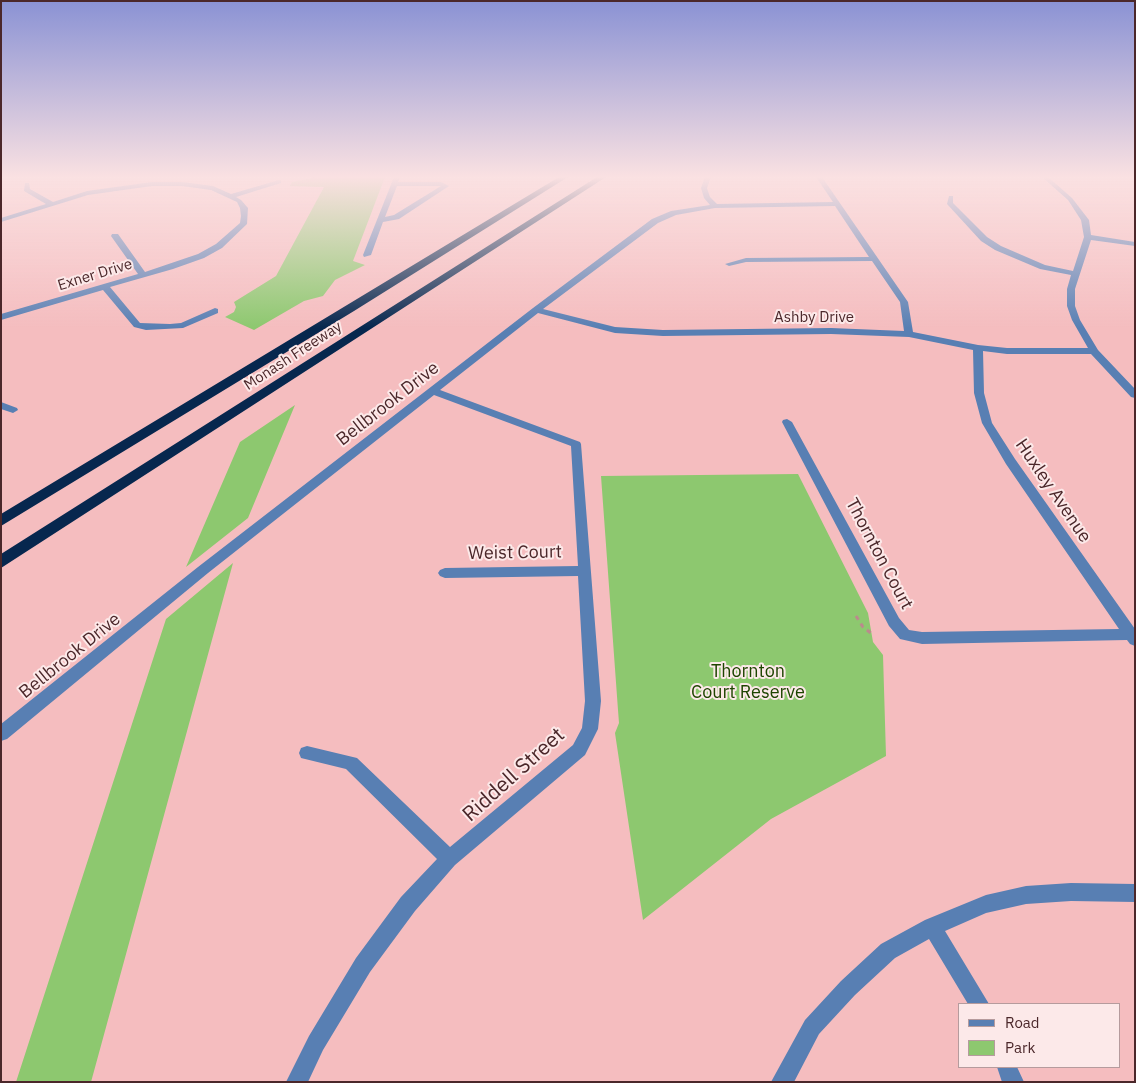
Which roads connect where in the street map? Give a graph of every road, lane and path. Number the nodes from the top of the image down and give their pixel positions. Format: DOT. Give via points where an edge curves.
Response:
graph roads {
  1 [pos="239,228"];
  2 [pos="378,228"];
  3 [pos="481,228"];
  4 [pos="522,228"];
  5 [pos="646,228"];
  6 [pos="854,228"];
  7 [pos="973,228"];
  8 [pos="1086,228"];
  9 [pos="115,236"];
  10 [pos="1088,237"];
  11 [pos="1135,244"];
  12 [pos="367,255"];
  13 [pos="875,259"];
  14 [pos="729,264"];
  15 [pos="1076,274"];
  16 [pos="144,275"];
  17 [pos="105,287"];
  18 [pos="536,310"];
  19 [pos="215,311"];
  20 [pos="1,317"];
  21 [pos="909,334"];
  22 [pos="978,348"];
  23 [pos="1094,351"];
  24 [pos="433,391"];
  25 [pos="1135,395"];
  26 [pos="1,405"];
  27 [pos="13,410"];
  28 [pos="787,422"];
  29 [pos="1,521"];
  30 [pos="1,562"];
  31 [pos="585,571"];
  32 [pos="445,573"];
  33 [pos="856,616"];
  34 [pos="872,634"];
  35 [pos="1133,637"];
  36 [pos="1,734"];
  37 [pos="307,753"];
  38 [pos="449,859"];
  39 [pos="1135,893"];
  40 [pos="932,927"];
  41 [pos="979,1003"];
  42 [pos="1007,1068"];
  43 [pos="297,1082"];
  44 [pos="782,1082"];
  45 [pos="1013,1082"];
  1 -- 16 [label="street, Exner Drive" via="219,246 201,256"];
  2 -- 12 [label="street"];
  3 -- 29 [label="highway, Monash Freeway"];
  4 -- 30 [label="highway, Monash Freeway"];
  5 -- 18 [label="street, Bellbrook Drive"];
  6 -- 13 [label="street"];
  7 -- 15 [label="street" via="998,248 1042,267"];
  8 -- 10 [label="street"];
  9 -- 16 [label="street"];
  10 -- 11 [label="street"];
  10 -- 15 [label="street"];
  13 -- 14 [label="street" via="746,260"];
  13 -- 21 [label="street" via="904,302"];
  15 -- 23 [label="street" via="1071,289 1071,306 1082,334"];
  16 -- 17 [label="street, Exner Drive"];
  17 -- 19 [label="street" via="137,325 146,327 184,325"];
  17 -- 20 [label="street, Exner Drive"];
  18 -- 21 [label="street, Ashby Drive" via="615,330"];
  18 -- 24 [label="street, Bellbrook Drive"];
  21 -- 22 [label="street, Ashby Drive"];
  22 -- 23 [label="street, Ashby Drive"];
  22 -- 35 [label="street, Huxley Avenue" via="979,393 986,423"];
  23 -- 25 [label="street"];
  24 -- 31 [label="street, Riddell Street" via="576,444"];
  24 -- 36 [label="street, Bellbrook Drive" via="203,570"];
  26 -- 27 [label="street"];
  28 -- 35 [label="street, Thornton Court" via="894,622 905,635 922,638"];
  31 -- 32 [label="street, Weist Court"];
  31 -- 38 [label="street, Riddell Street" via="593,702 590,729 579,750 558,770"];
  33 -- 34 [label="path" via="862,627"];
  37 -- 38 [label="street" via="352,763"];
  38 -- 43 [label="street, Riddell Street" via="408,904 364,965 316,1042"];
  39 -- 40 [label="street" via="1026,895 986,904"];
  40 -- 41 [label="street"];
  40 -- 44 [label="street" via="888,951 848,988 812,1027"];
  42 -- 45 [label="street"];
}
